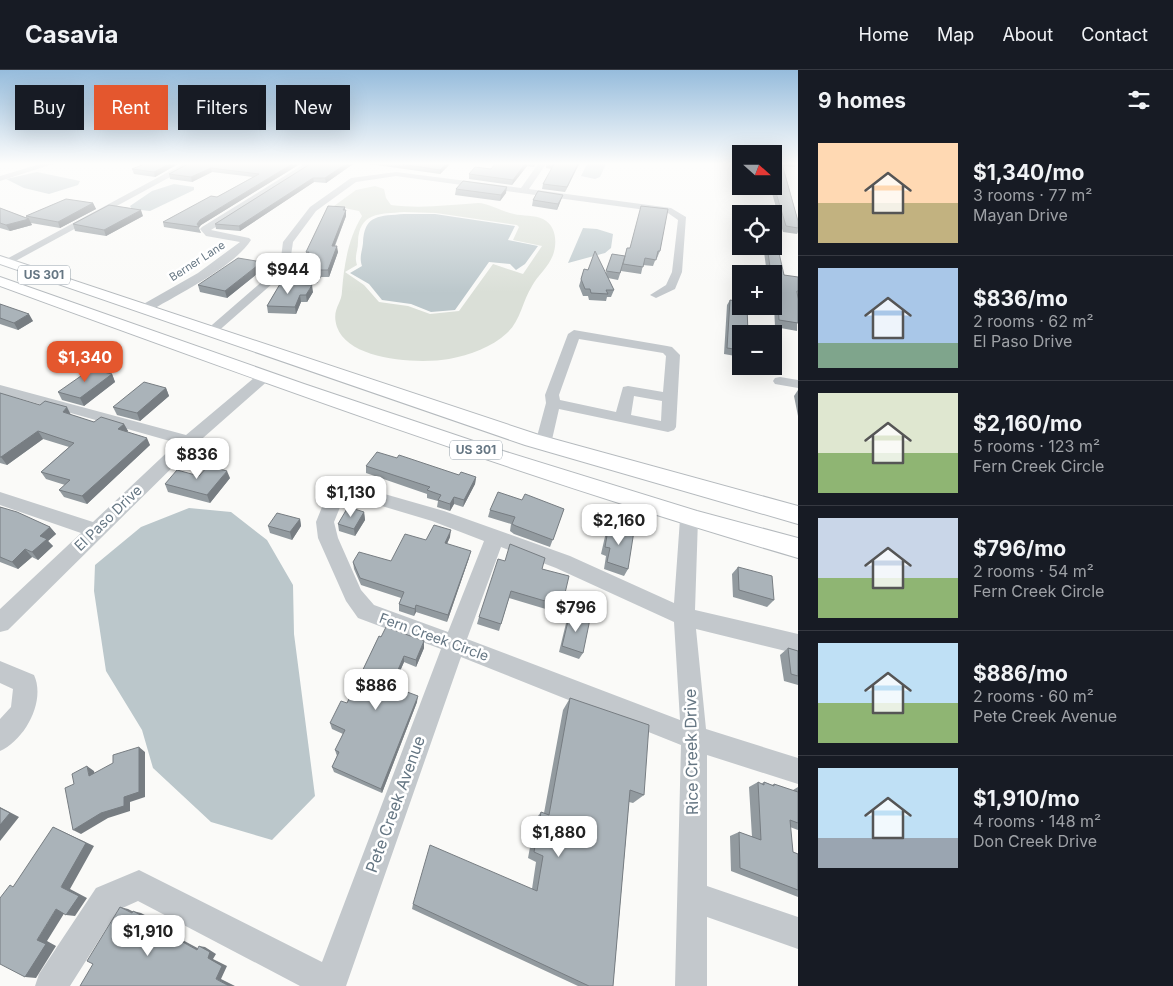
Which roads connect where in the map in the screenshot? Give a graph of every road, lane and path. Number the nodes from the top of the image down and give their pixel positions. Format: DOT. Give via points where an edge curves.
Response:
graph roads {
  1 [pos="107,207"];
  2 [pos="241,207"];
  3 [pos="316,207"];
  4 [pos="638,207"];
  5 [pos="3,260"];
  6 [pos="2,282"];
  7 [pos="263,286"];
  8 [pos="278,287"];
  9 [pos="656,295"];
  10 [pos="144,309"];
  11 [pos="211,331"];
  12 [pos="265,376"];
  13 [pos="780,381"];
  14 [pos="798,384"];
  15 [pos="0,389"];
  16 [pos="670,398"];
  17 [pos="553,402"];
  18 [pos="623,417"];
  19 [pos="189,441"];
  20 [pos="538,442"];
  21 [pos="0,498"];
  22 [pos="798,515"];
  23 [pos="689,518"];
  24 [pos="94,530"];
  25 [pos="798,532"];
  26 [pos="495,538"];
  27 [pos="798,548"];
  28 [pos="684,617"];
  29 [pos="0,623"];
  30 [pos="454,644"];
  31 [pos="798,644"];
  32 [pos="0,672"];
  33 [pos="0,738"];
  34 [pos="694,738"];
  35 [pos="798,770"];
  36 [pos="691,896"];
  37 [pos="798,933"];
  38 [pos="329,985"];
  39 [pos="51,986"];
  40 [pos="691,986"];
  1 -- 5 [label="street" via="65,232"];
  2 -- 10 [label="street, Berner Lane" via="205,229 208,234 246,240 242,246 202,275"];
  3 -- 7 [label="street" via="288,242 285,267"];
  4 -- 9 [label="street" via="665,210 683,220 677,272 671,287"];
  5 -- 10 [label="main road, US 301"];
  6 -- 12 [label="main road, US 301"];
  7 -- 8 [label="street"];
  7 -- 11 [label="street"];
  10 -- 11 [label="main road, US 301"];
  11 -- 20 [label="main road, US 301"];
  12 -- 19 [label="street, El Paso Drive"];
  12 -- 20 [label="main road" via="285,374 305,379 463,432 497,440"];
  12 -- 23 [label="main road, US 301" via="424,434"];
  13 -- 14 [label="street"];
  15 -- 19 [label="street"];
  16 -- 17 [label="street" via="673,356 667,350 574,334 552,395"];
  16 -- 18 [label="street" via="628,390"];
  16 -- 18 [label="street" via="668,427"];
  17 -- 18 [label="street"];
  17 -- 20 [label="street"];
  19 -- 24 [label="street, El Paso Drive"];
  20 -- 22 [label="main road, US 301"];
  21 -- 24 [label="street"];
  23 -- 25 [label="main road" via="713,513"];
  23 -- 27 [label="main road, US 301"];
  23 -- 28 [label="street, Rice Creek Drive"];
  24 -- 29 [label="street, El Paso Drive"];
  26 -- 28 [label="street, Fern Creek Circle" via="563,562"];
  26 -- 30 [label="street, Pete Creek Avenue"];
  26 -- 30 [label="street, Fern Creek Circle" via="438,516 340,487 325,522 328,538 353,594 366,612"];
  28 -- 31 [label="street, Fern Creek Circle"];
  28 -- 34 [label="street, Rice Creek Drive"];
  30 -- 34 [label="street, Fern Creek Circle"];
  30 -- 38 [label="street, Pete Creek Avenue"];
  32 -- 33 [label="street" via="26,683 22,712"];
  34 -- 35 [label="street, Fern Creek Circle"];
  34 -- 36 [label="street, Rice Creek Drive"];
  36 -- 37 [label="street"];
  36 -- 40 [label="street, Rice Creek Drive"];
  38 -- 39 [label="street" via="139,884 107,899"];
}
